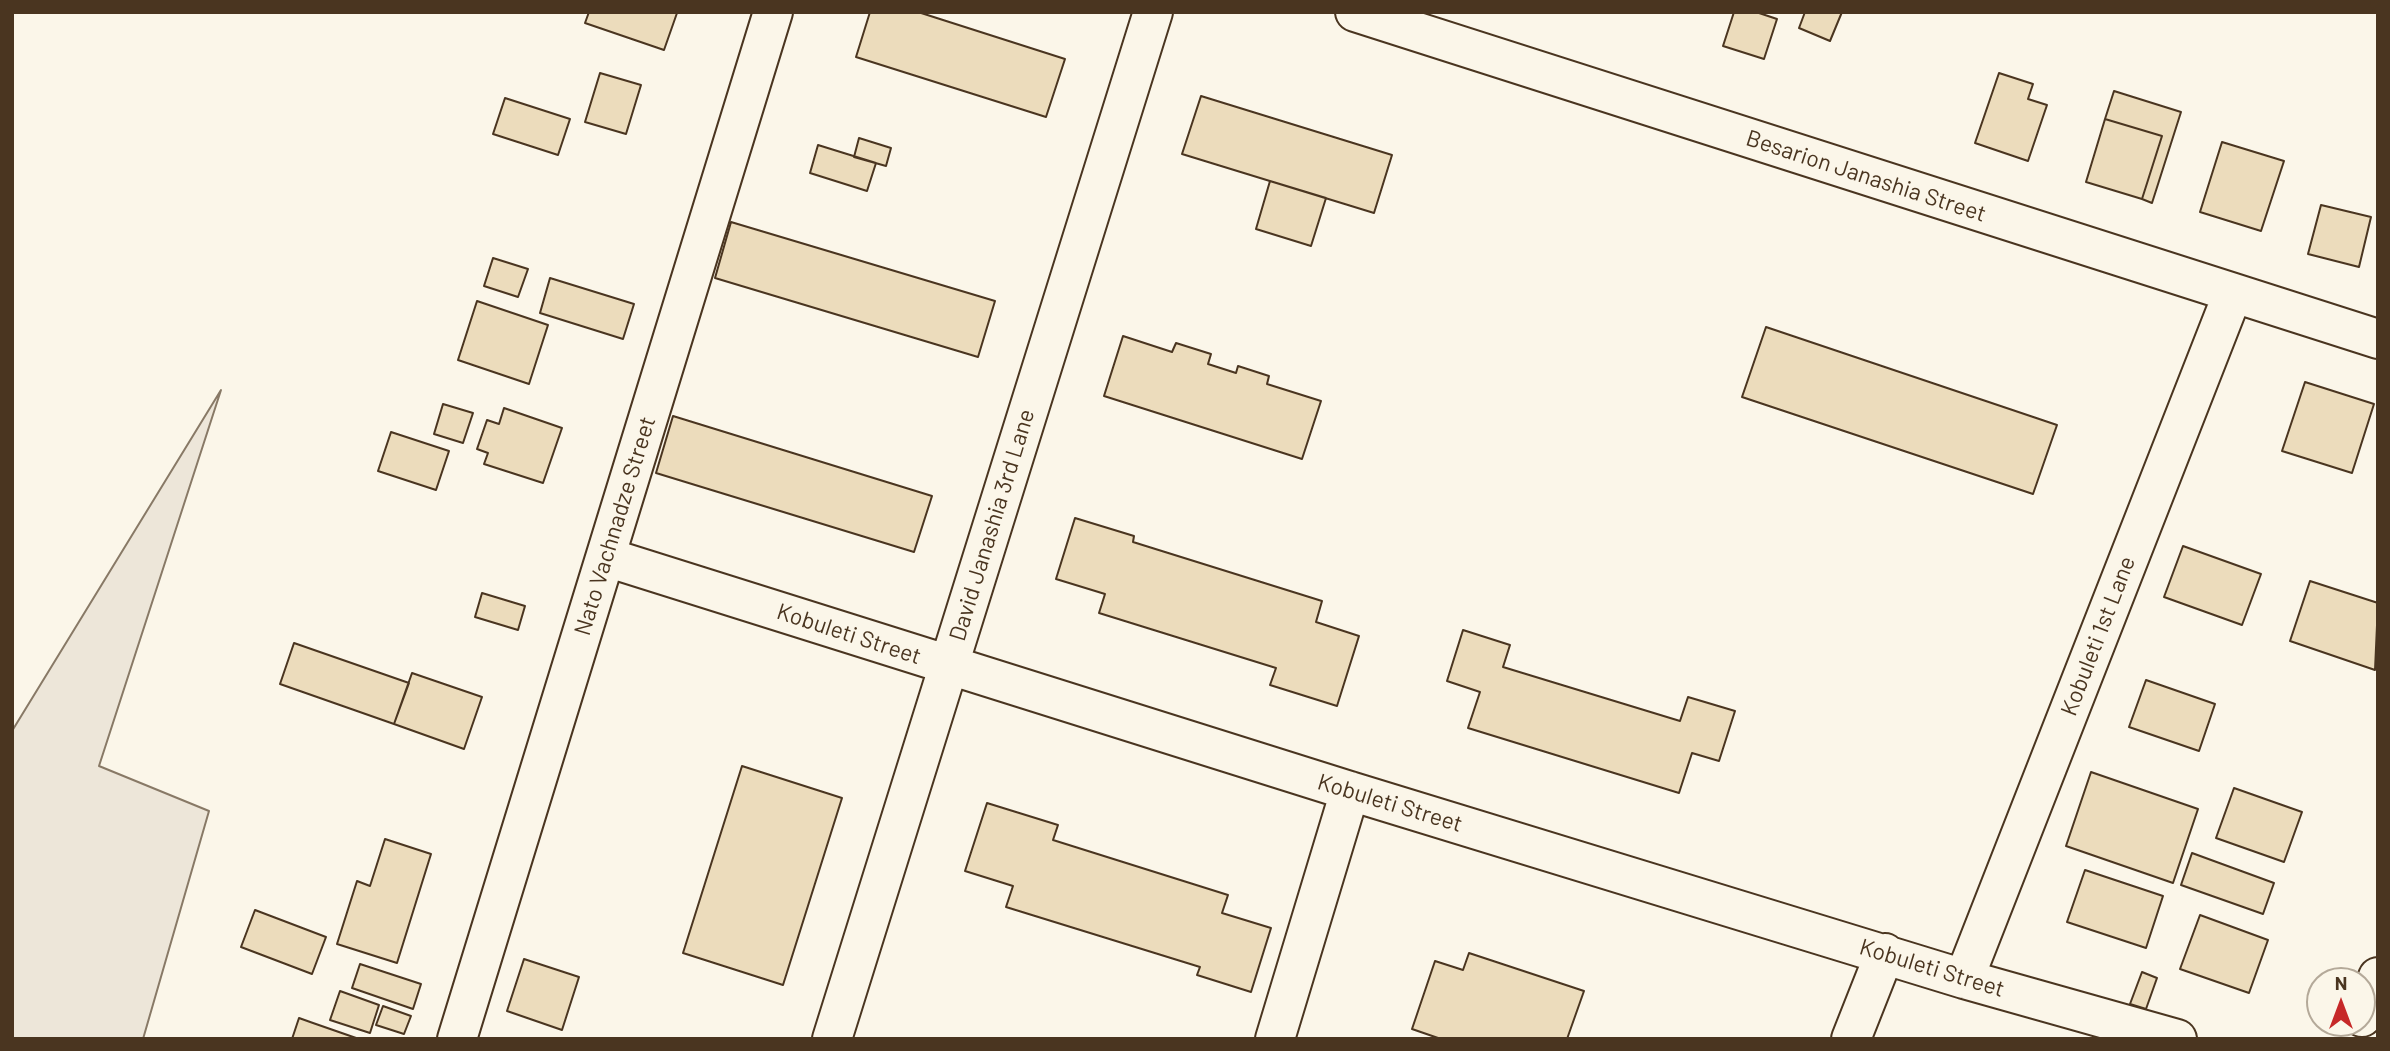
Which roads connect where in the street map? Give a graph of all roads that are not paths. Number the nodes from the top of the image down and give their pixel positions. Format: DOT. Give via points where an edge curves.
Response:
graph roads {
  1 [pos="773,12"];
  2 [pos="1153,12"];
  3 [pos="1355,12"];
  4 [pos="2232,293"];
  5 [pos="2378,339"];
  6 [pos="606,557"];
  7 [pos="948,666"];
  8 [pos="1350,791"];
  9 [pos="1885,953"];
  10 [pos="1964,979"];
  11 [pos="457,1039"];
  12 [pos="832,1039"];
  13 [pos="1275,1039"];
  14 [pos="1852,1039"];
  15 [pos="2177,1039"];
  1 -- 6 [label="street, Nato Vachnadze Street"];
  2 -- 7 [label="street, David Janashia 3rd Lane"];
  3 -- 4 [label="street, Besarion Janashia Street"];
  4 -- 5 [label="street, Besarion Janashia Street"];
  4 -- 10 [label="street, Kobuleti 1st Lane"];
  6 -- 7 [label="street, Kobuleti Street"];
  6 -- 11 [label="street, Nato Vachnadze Street"];
  7 -- 8 [label="street, Kobuleti Street"];
  7 -- 12 [label="street, David Janashia 3rd Lane"];
  8 -- 9 [label="street, Kobuleti Street"];
  8 -- 13 [label="street"];
  9 -- 10 [label="street, Kobuleti Street"];
  9 -- 14 [label="street"];
  10 -- 15 [label="street, Kobuleti Street"];
}
